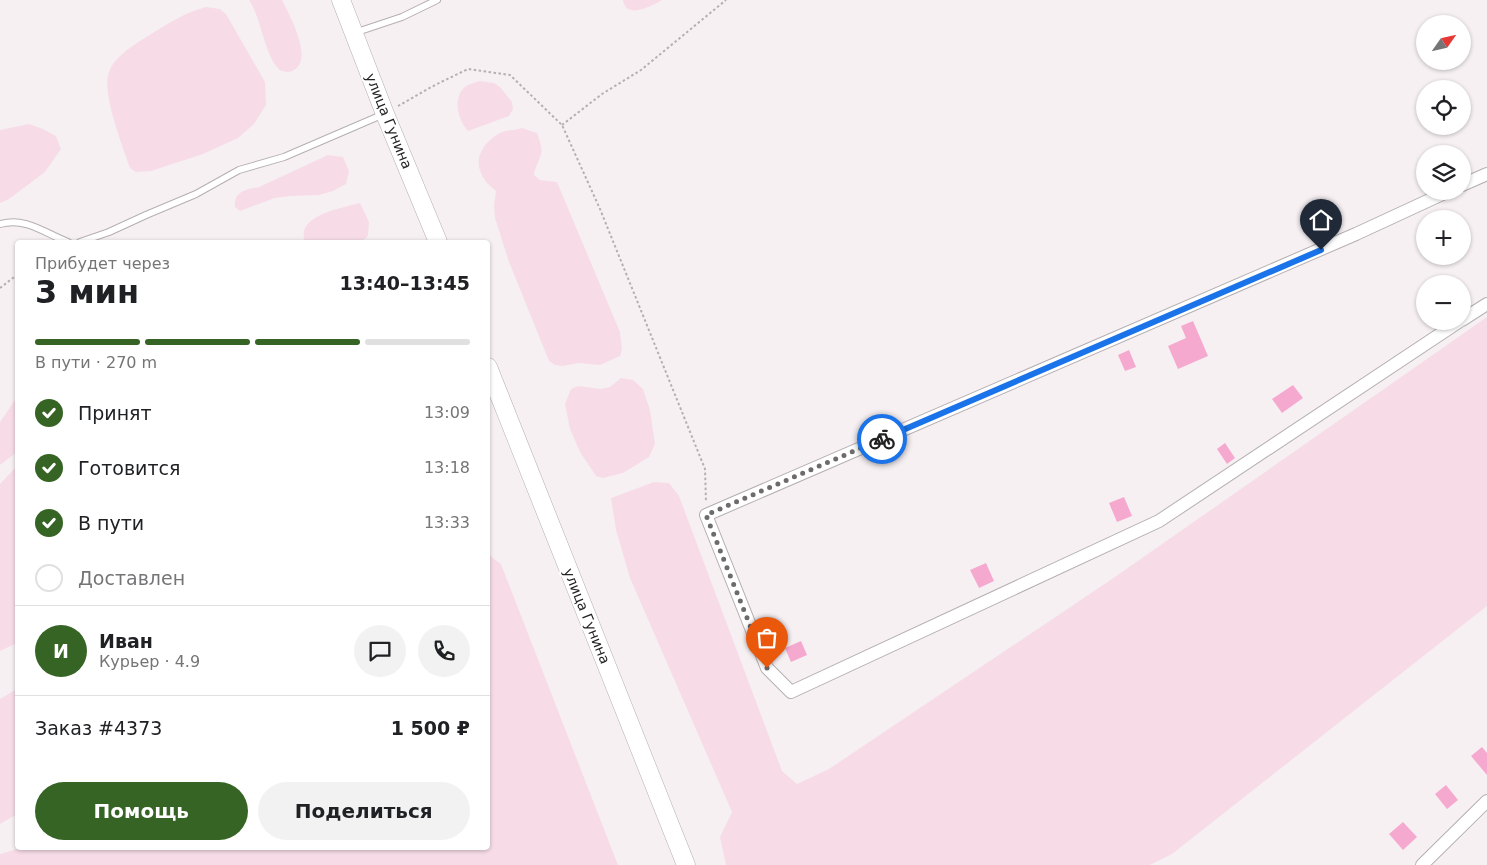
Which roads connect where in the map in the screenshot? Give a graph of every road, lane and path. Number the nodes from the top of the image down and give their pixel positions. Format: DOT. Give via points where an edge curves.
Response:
graph roads {
  1 [pos="341,0"];
  2 [pos="436,0"];
  3 [pos="726,0"];
  4 [pos="354,33"];
  5 [pos="385,114"];
  6 [pos="562,125"];
  7 [pos="1487,174"];
  8 [pos="1471,181"];
  9 [pos="1429,200"];
  10 [pos="0,224"];
  11 [pos="64,240"];
  12 [pos="86,240"];
  13 [pos="437,240"];
  14 [pos="15,276"];
  15 [pos="0,288"];
  16 [pos="1487,304"];
  17 [pos="1471,314"];
  18 [pos="1446,330"];
  19 [pos="490,372"];
  20 [pos="706,515"];
  21 [pos="1487,801"];
  22 [pos="686,865"];
  23 [pos="1422,865"];
  1 -- 4 [label="main road, улица Гунина"];
  2 -- 4 [label="lane" via="402,17"];
  3 -- 6 [label="path" via="641,70 602,94"];
  4 -- 5 [label="main road, улица Гунина"];
  5 -- 6 [label="path" via="468,69 510,74"];
  5 -- 12 [label="lane" via="284,157 239,170 196,194"];
  5 -- 13 [label="main road, улица Гунина"];
  6 -- 20 [label="path" via="600,209 705,469"];
  7 -- 8 [label="street"];
  9 -- 20 [label="street"];
  10 -- 11 [label="lane" via="24,223"];
  14 -- 15 [label="path"];
  16 -- 17 [label="street"];
  18 -- 20 [label="street" via="1159,521 791,692 767,668"];
  19 -- 22 [label="main road, улица Гунина"];
  21 -- 23 [label="street"];
}
